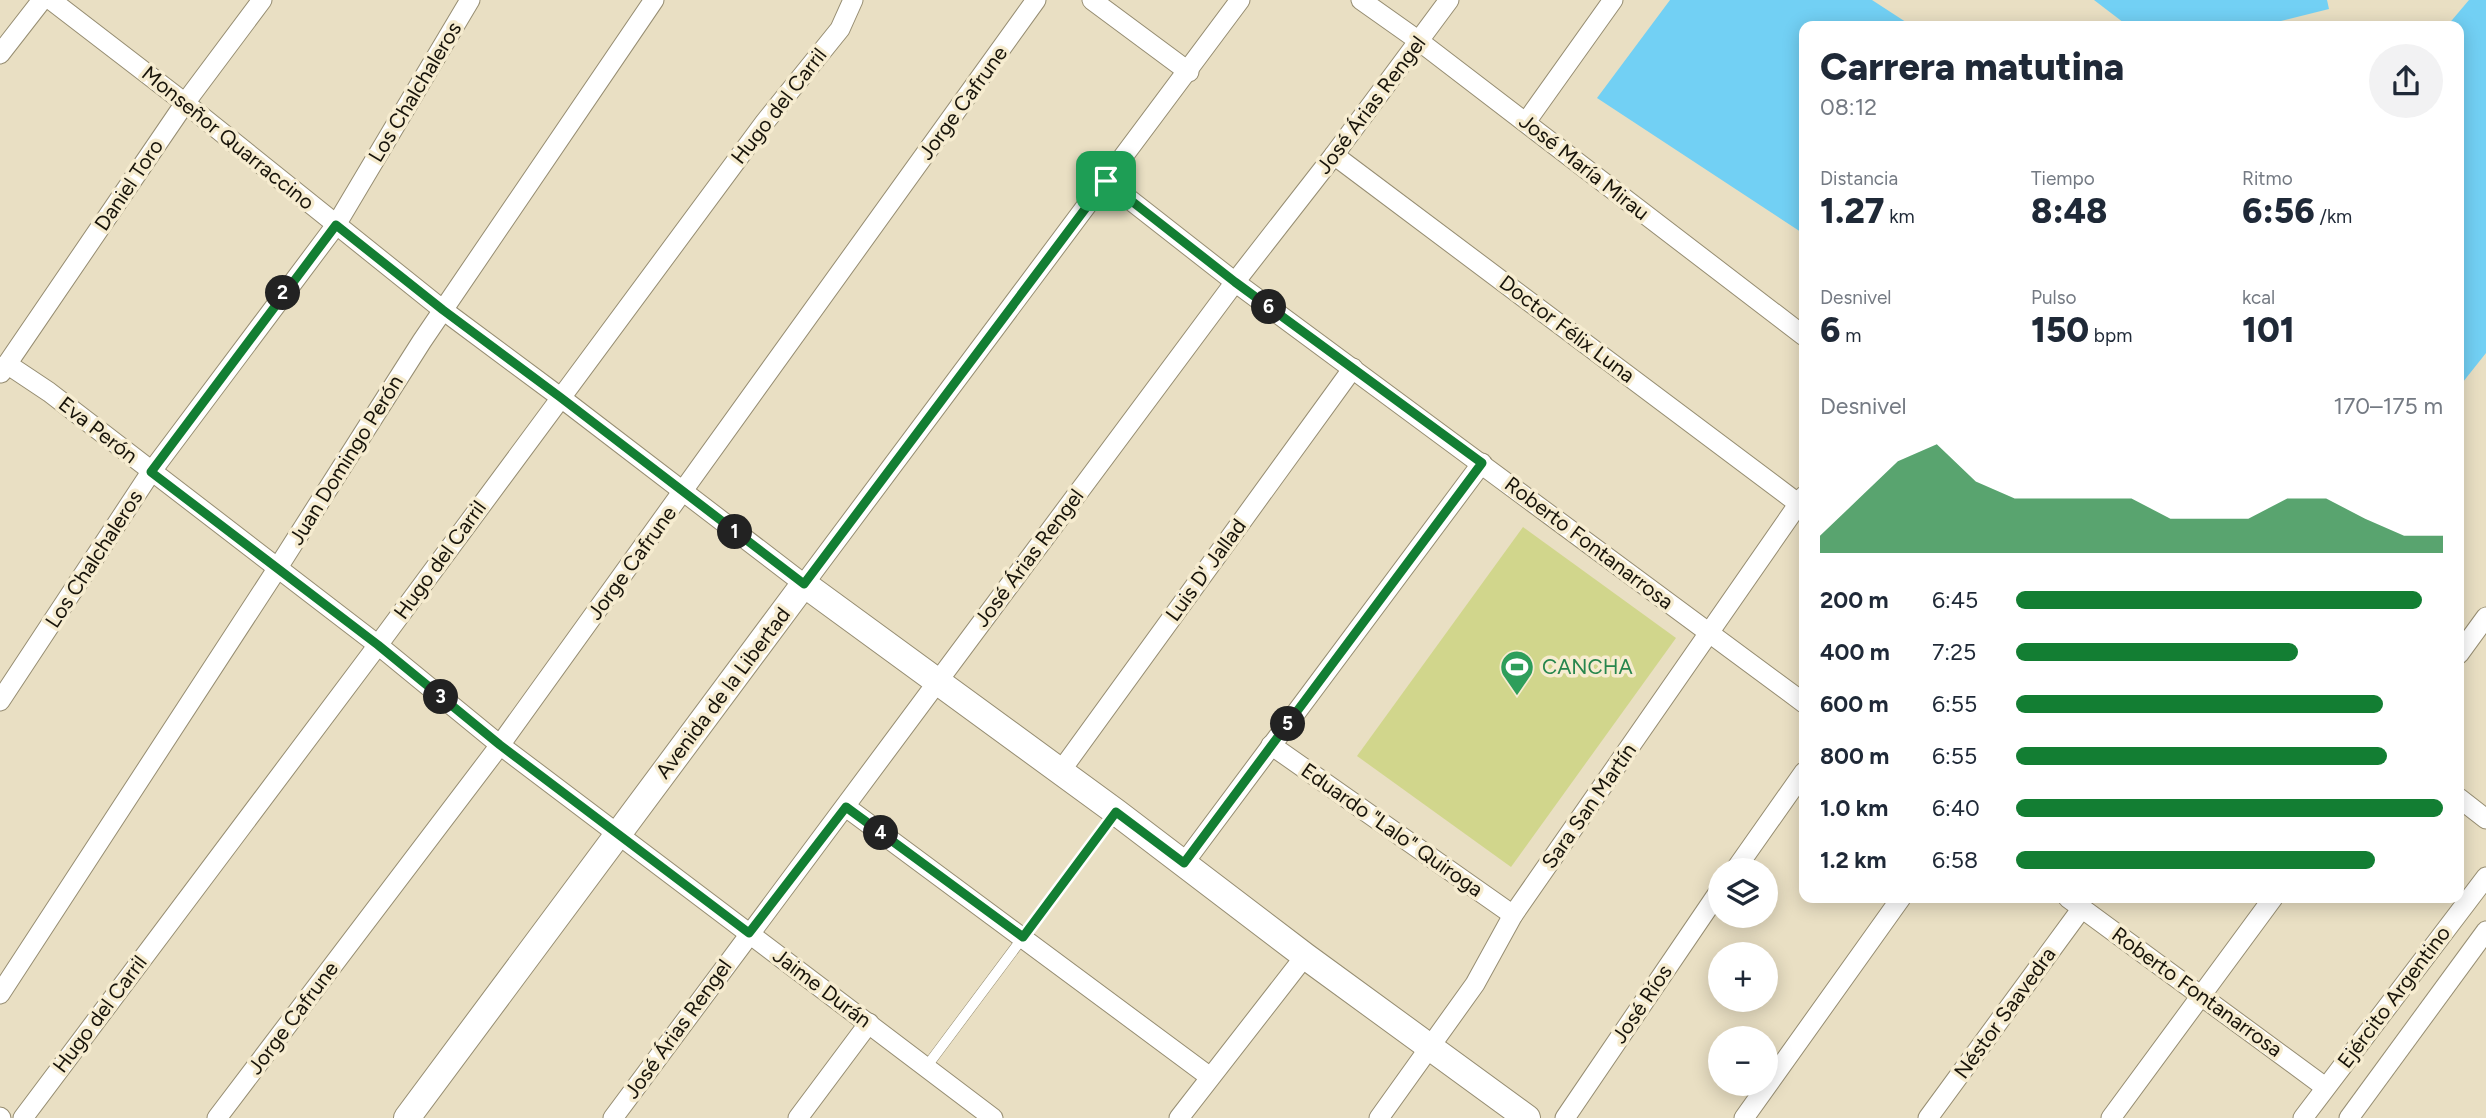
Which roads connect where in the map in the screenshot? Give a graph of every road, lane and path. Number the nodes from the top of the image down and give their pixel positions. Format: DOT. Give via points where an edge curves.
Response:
graph roads {
  1 [pos="42,0"];
  2 [pos="51,0"];
  3 [pos="262,0"];
  4 [pos="470,0"];
  5 [pos="654,0"];
  6 [pos="853,0"];
  7 [pos="1036,0"];
  8 [pos="1091,0"];
  9 [pos="1240,0"];
  10 [pos="1361,0"];
  11 [pos="1449,0"];
  12 [pos="1613,0"];
  13 [pos="1419,41"];
  14 [pos="0,54"];
  15 [pos="1189,72"];
  16 [pos="185,103"];
  17 [pos="1526,122"];
  18 [pos="1334,155"];
  19 [pos="1106,181"];
  20 [pos="336,225"];
  21 [pos="1235,282"];
  22 [pos="443,310"];
  23 [pos="1799,332"];
  24 [pos="1353,368"];
  25 [pos="3,369"];
  26 [pos="560,397"];
  27 [pos="1482,463"];
  28 [pos="151,472"];
  29 [pos="683,493"];
  30 [pos="1799,498"];
  31 [pos="1799,504"];
  32 [pos="277,569"];
  33 [pos="804,584"];
  34 [pos="2486,617"];
  35 [pos="1709,634"];
  36 [pos="378,645"];
  37 [pos="2464,647"];
  38 [pos="936,683"];
  39 [pos="1799,699"];
  40 [pos="0,701"];
  41 [pos="500,745"];
  42 [pos="1271,745"];
  43 [pos="1060,772"];
  44 [pos="1799,779"];
  45 [pos="2464,801"];
  46 [pos="846,807"];
  47 [pos="1116,812"];
  48 [pos="2486,819"];
  49 [pos="618,833"];
  50 [pos="1743,858"];
  51 [pos="1184,863"];
  52 [pos="2486,877"];
  53 [pos="1897,903"];
  54 [pos="2075,903"];
  55 [pos="2269,903"];
  56 [pos="1708,908"];
  57 [pos="1513,915"];
  58 [pos="2486,931"];
  59 [pos="749,933"];
  60 [pos="1023,937"];
  61 [pos="1305,956"];
  62 [pos="0,995"];
  63 [pos="2200,995"];
  64 [pos="869,1023"];
  65 [pos="1431,1049"];
  66 [pos="927,1066"];
  67 [pos="1210,1077"];
  68 [pos="2325,1087"];
  69 [pos="987,1116"];
  70 [pos="23,1118"];
  71 [pos="217,1118"];
  72 [pos="407,1118"];
  73 [pos="613,1118"];
  74 [pos="798,1118"];
  75 [pos="1179,1118"];
  76 [pos="1379,1118"];
  77 [pos="1527,1118"];
  78 [pos="1565,1118"];
  79 [pos="1744,1118"];
  80 [pos="1928,1118"];
  81 [pos="2111,1118"];
  82 [pos="2302,1118"];
  83 [pos="2350,1118"];
  1 -- 14 [label="street"];
  2 -- 16 [label="street, Monseñor Quarraccino"];
  3 -- 16 [label="street, Daniel Toro"];
  4 -- 20 [label="street, Los Chalchaleros"];
  5 -- 22 [label="street, Juan Domingo Perón"];
  6 -- 26 [label="street, Hugo del Carril" via="840,29"];
  7 -- 29 [label="street, Jorge Cafrune"];
  8 -- 15 [label="street"];
  9 -- 15 [label="street, Avenida de la Libertad"];
  10 -- 13 [label="street, José María Mirau"];
  11 -- 13 [label="street, José Árias Rengel"];
  12 -- 17 [label="street"];
  13 -- 17 [label="street, José María Mirau"];
  13 -- 18 [label="street, José Árias Rengel"];
  15 -- 19 [label="street, Avenida de la Libertad"];
  16 -- 20 [label="street, Monseñor Quarraccino"];
  16 -- 25 [label="street, Daniel Toro"];
  17 -- 23 [label="street, José María Mirau"];
  18 -- 21 [label="street, José Árias Rengel"];
  18 -- 30 [label="street, Doctor Félix Luna"];
  19 -- 21 [label="street, Roberto Fontanarrosa"];
  19 -- 33 [label="street, Avenida de la Libertad"];
  20 -- 22 [label="street, Monseñor Quarraccino"];
  20 -- 28 [label="street, Los Chalchaleros"];
  21 -- 24 [label="street, Roberto Fontanarrosa"];
  21 -- 38 [label="street, José Árias Rengel"];
  22 -- 26 [label="street, Monseñor Quarraccino"];
  22 -- 32 [label="street, Juan Domingo Perón"];
  24 -- 27 [label="street, Roberto Fontanarrosa"];
  24 -- 43 [label="street, Luis D' Jallad"];
  25 -- 28 [label="street, Eva Perón" via="49,392"];
  26 -- 29 [label="street, Monseñor Quarraccino"];
  26 -- 36 [label="street, Hugo del Carril"];
  27 -- 35 [label="street, Roberto Fontanarrosa"];
  27 -- 42 [label="street"];
  28 -- 32 [label="street, Eva Perón"];
  28 -- 40 [label="street, Los Chalchaleros"];
  29 -- 33 [label="street, Monseñor Quarraccino"];
  29 -- 41 [label="street, Jorge Cafrune"];
  31 -- 35 [label="street, Sara San Martín"];
  32 -- 36 [label="street, Eva Perón"];
  32 -- 62 [label="street, Juan Domingo Perón"];
  33 -- 38 [label="street"];
  33 -- 49 [label="street, Avenida de la Libertad"];
  34 -- 37 [label="street"];
  35 -- 39 [label="street, Roberto Fontanarrosa"];
  35 -- 57 [label="street, Sara San Martín"];
  36 -- 41 [label="street, Eva Perón"];
  36 -- 70 [label="street, Hugo del Carril"];
  38 -- 43 [label="street"];
  38 -- 46 [label="street, José Árias Rengel"];
  41 -- 49 [label="street, Eva Perón"];
  41 -- 71 [label="street, Jorge Cafrune"];
  42 -- 51 [label="street"];
  42 -- 57 [label="street, Eduardo \"Lalo\" Quiroga"];
  43 -- 47 [label="street"];
  44 -- 50 [label="street"];
  45 -- 48 [label="street"];
  46 -- 59 [label="street, José Árias Rengel"];
  46 -- 60 [label="street"];
  47 -- 51 [label="street"];
  47 -- 60 [label="lane"];
  49 -- 59 [label="street, Jaime Durán"];
  49 -- 72 [label="street, Avenida de la Libertad"];
  51 -- 61 [label="street"];
  52 -- 68 [label="street, Ejército Argentino"];
  53 -- 79 [label="street"];
  54 -- 63 [label="street, Roberto Fontanarrosa"];
  54 -- 80 [label="street, Néstor Saavedra"];
  55 -- 63 [label="street"];
  56 -- 78 [label="street, José Ríos"];
  57 -- 65 [label="street, Sara San Martín" via="1475,984"];
  58 -- 83 [label="street, Ejército Argentino"];
  59 -- 64 [label="street, Jaime Durán"];
  59 -- 73 [label="street, José Árias Rengel"];
  60 -- 66 [label="lane"];
  60 -- 67 [label="street"];
  61 -- 65 [label="street"];
  61 -- 67 [label="street"];
  63 -- 68 [label="street, Roberto Fontanarrosa"];
  63 -- 81 [label="street"];
  64 -- 66 [label="street, Jaime Durán"];
  64 -- 74 [label="street"];
  65 -- 76 [label="street, Sara San Martín"];
  65 -- 77 [label="street"];
  66 -- 69 [label="street, Jaime Durán"];
  67 -- 75 [label="street"];
  68 -- 82 [label="street, Ejército Argentino"];
}
